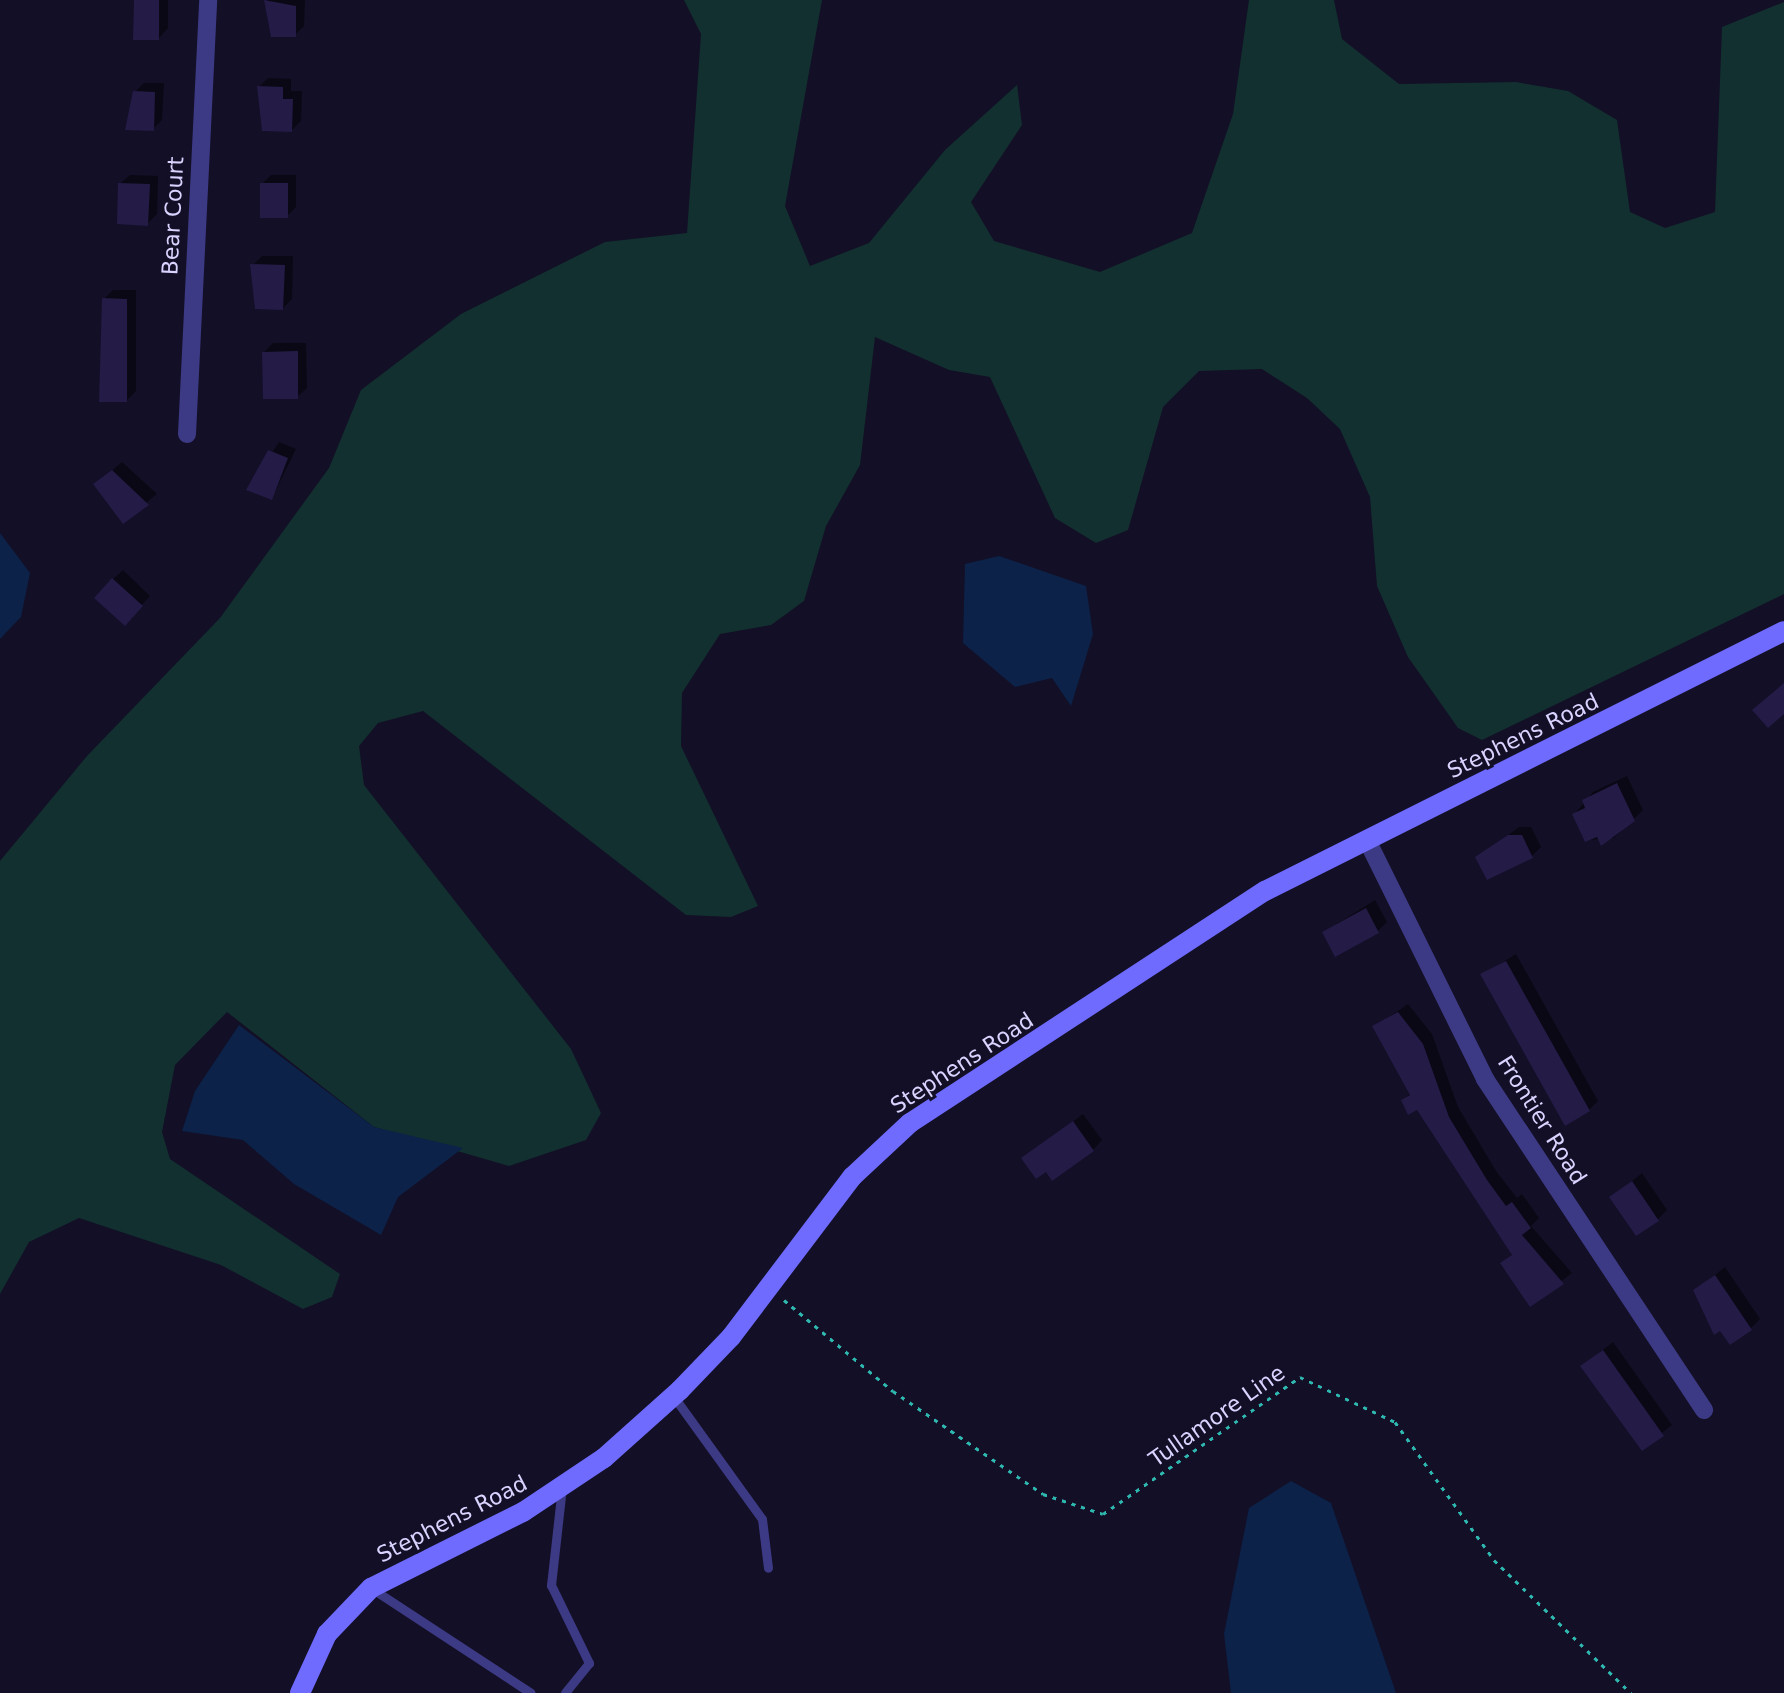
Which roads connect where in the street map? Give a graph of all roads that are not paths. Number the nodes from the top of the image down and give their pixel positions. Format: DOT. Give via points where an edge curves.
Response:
graph roads {
  1 [pos="208,0"];
  2 [pos="187,434"];
  3 [pos="1784,631"];
  4 [pos="1367,840"];
  5 [pos="673,1396"];
  6 [pos="1704,1410"];
  7 [pos="562,1487"];
  8 [pos="768,1568"];
  9 [pos="371,1588"];
  10 [pos="300,1693"];
  11 [pos="531,1693"];
  12 [pos="565,1693"];
  1 -- 2 [label="street, Bear Court"];
  3 -- 4 [label="main road, Stephens Road"];
  4 -- 5 [label="main road, Stephens Road" via="1228,913 910,1123 852,1177 769,1288"];
  4 -- 6 [label="street, Frontier Road" via="1485,1079"];
  5 -- 7 [label="main road, Stephens Road"];
  5 -- 8 [label="lane" via="762,1519"];
  7 -- 9 [label="main road, Stephens Road"];
  7 -- 12 [label="lane" via="551,1585 589,1663"];
  9 -- 10 [label="main road, Stephens Road" via="327,1634"];
  9 -- 11 [label="lane"];
}
